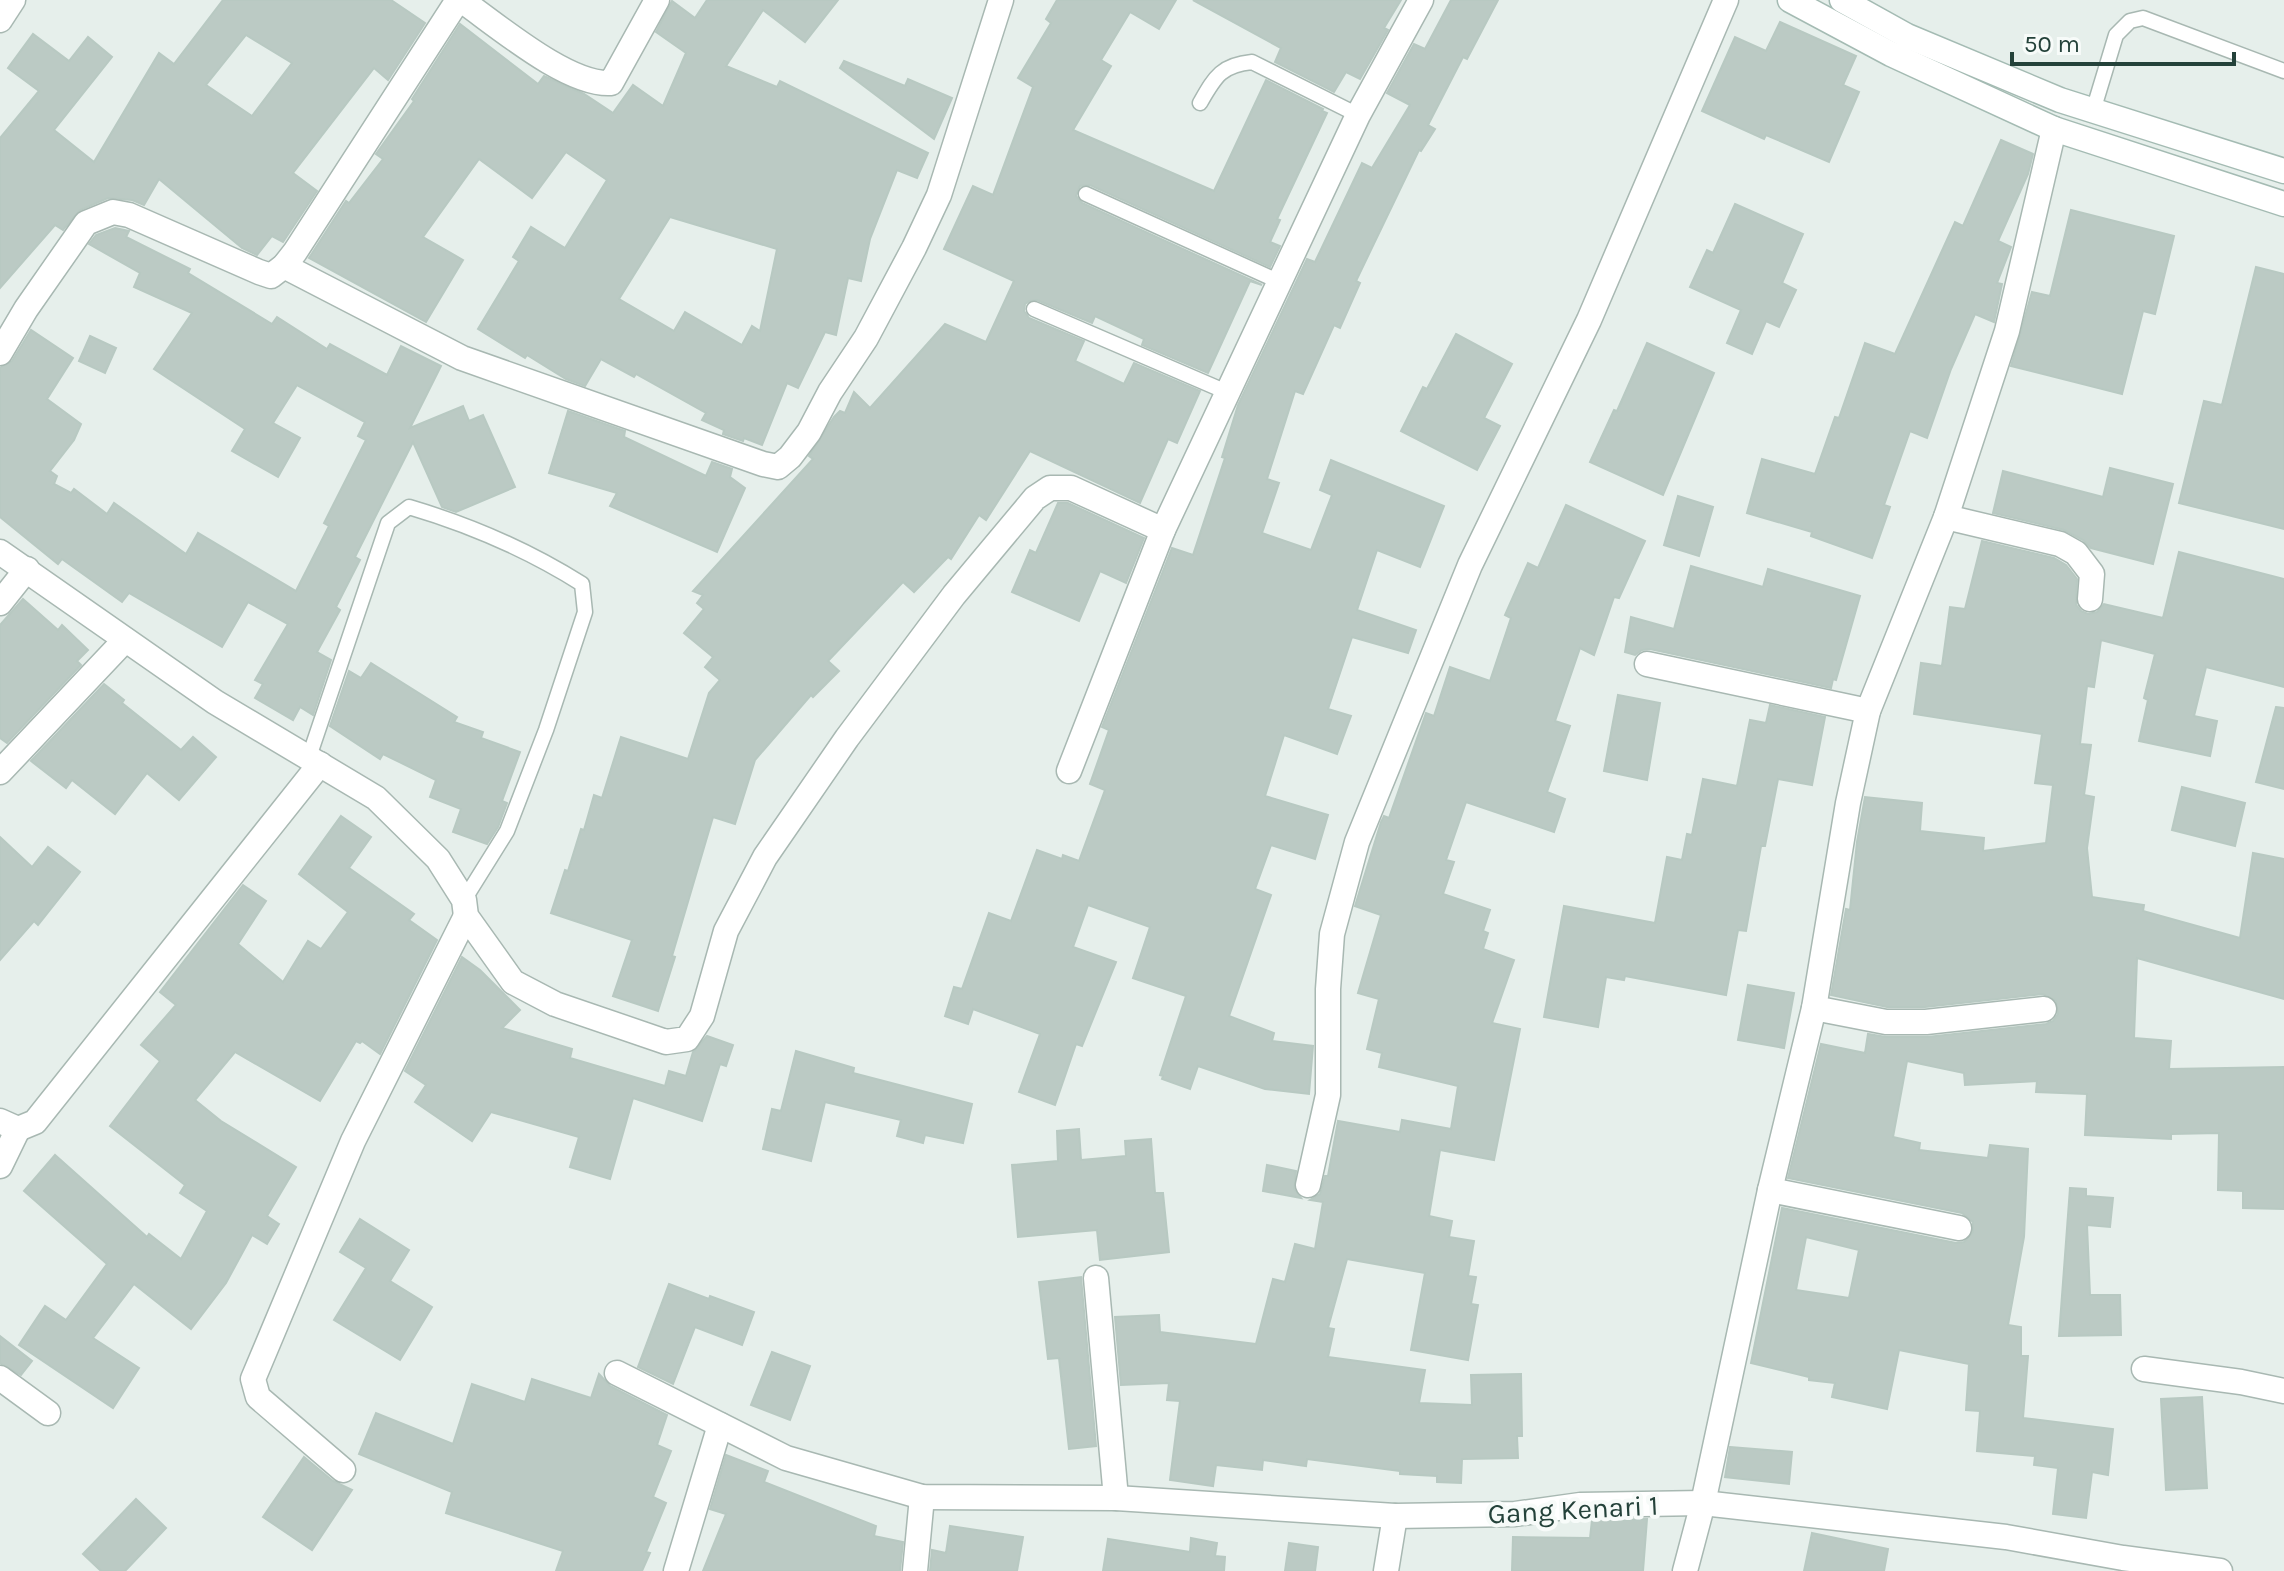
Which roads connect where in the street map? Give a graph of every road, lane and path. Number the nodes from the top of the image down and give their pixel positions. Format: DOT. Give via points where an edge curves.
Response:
graph roads {
  1 [pos="13,0"];
  2 [pos="460,0"];
  3 [pos="657,0"];
  4 [pos="1001,0"];
  5 [pos="1421,0"];
  6 [pos="1726,0"];
  7 [pos="1790,0"];
  8 [pos="1842,0"];
  9 [pos="0,20"];
  10 [pos="2284,71"];
  11 [pos="1200,103"];
  12 [pos="2093,111"];
  13 [pos="1358,115"];
  14 [pos="2054,129"];
  15 [pos="2284,171"];
  16 [pos="1086,194"];
  17 [pos="2284,204"];
  18 [pos="284,266"];
  19 [pos="1280,282"];
  20 [pos="1034,309"];
  21 [pos="0,353"];
  22 [pos="1229,393"];
  23 [pos="1946,517"];
  24 [pos="1163,530"];
  25 [pos="0,552"];
  26 [pos="27,569"];
  27 [pos="2090,599"];
  28 [pos="0,603"];
  29 [pos="125,640"];
  30 [pos="1647,664"];
  31 [pos="1868,711"];
  32 [pos="314,761"];
  33 [pos="1069,771"];
  34 [pos="0,772"];
  35 [pos="465,908"];
  36 [pos="1814,1008"];
  37 [pos="2044,1009"];
  38 [pos="9,1125"];
  39 [pos="0,1166"];
  40 [pos="1308,1185"];
  41 [pos="1770,1190"];
  42 [pos="1959,1228"];
  43 [pos="1096,1278"];
  44 [pos="2144,1369"];
  45 [pos="617,1373"];
  46 [pos="0,1378"];
  47 [pos="2284,1391"];
  48 [pos="48,1413"];
  49 [pos="720,1425"];
  50 [pos="343,1470"];
  51 [pos="922,1497"];
  52 [pos="1116,1498"];
  53 [pos="1703,1503"];
  54 [pos="1395,1516"];
  55 [pos="676,1571"];
  56 [pos="915,1571"];
  57 [pos="1386,1571"];
  58 [pos="1685,1571"];
  59 [pos="2220,1571"];
  1 -- 9 [label="street"];
  2 -- 3 [label="street" via="552,64 598,84 611,83"];
  2 -- 18 [label="street"];
  4 -- 18 [label="street" via="939,195 914,248 809,432 778,467 462,358"];
  5 -- 13 [label="street"];
  6 -- 40 [label="street" via="1589,320 1470,565 1357,842 1332,934 1328,1095"];
  7 -- 14 [label="street" via="1891,54"];
  8 -- 12 [label="street" via="1907,36"];
  10 -- 12 [label="lane" via="2143,18 2130,21 2116,35"];
  11 -- 13 [label="lane" via="1216,76 1234,64 1252,62"];
  12 -- 15 [label="street"];
  13 -- 19 [label="street"];
  14 -- 17 [label="street"];
  14 -- 23 [label="street" via="2007,331"];
  16 -- 19 [label="lane"];
  18 -- 21 [label="street" via="271,276 113,212 86,223"];
  19 -- 22 [label="street"];
  20 -- 22 [label="lane"];
  22 -- 24 [label="street"];
  23 -- 27 [label="street" via="2060,544 2076,553 2092,574"];
  23 -- 31 [label="street"];
  24 -- 33 [label="street"];
  24 -- 35 [label="street" via="1071,488 1050,488 1035,498 954,595 765,857 726,931 702,1016 687,1039 666,1042 555,1004 513,982"];
  25 -- 26 [label="street"];
  26 -- 28 [label="street"];
  26 -- 29 [label="street"];
  29 -- 32 [label="street"];
  29 -- 34 [label="street"];
  30 -- 31 [label="street"];
  31 -- 36 [label="street"];
  32 -- 35 [label="street" via="376,798 438,859"];
  32 -- 35 [label="lane" via="388,523 409,507 543,559 582,584 585,612 546,730 507,831"];
  32 -- 38 [label="street" via="35,1122"];
  35 -- 50 [label="street" via="353,1141 253,1379 258,1397"];
  36 -- 37 [label="street" via="1886,1022"];
  36 -- 41 [label="street"];
  38 -- 39 [label="street"];
  41 -- 42 [label="street"];
  41 -- 53 [label="street"];
  43 -- 52 [label="street"];
  44 -- 47 [label="street"];
  45 -- 49 [label="street, Gang Kenari 1"];
  46 -- 48 [label="street"];
  49 -- 51 [label="street, Gang Kenari 1" via="786,1458"];
  49 -- 55 [label="street"];
  51 -- 52 [label="street, Gang Kenari 1"];
  51 -- 56 [label="street"];
  52 -- 54 [label="street, Gang Kenari 1"];
  53 -- 54 [label="street, Gang Kenari 1"];
  53 -- 58 [label="street"];
  53 -- 59 [label="street, Gang Kenari 1" via="2006,1537"];
  54 -- 57 [label="street"];
}
